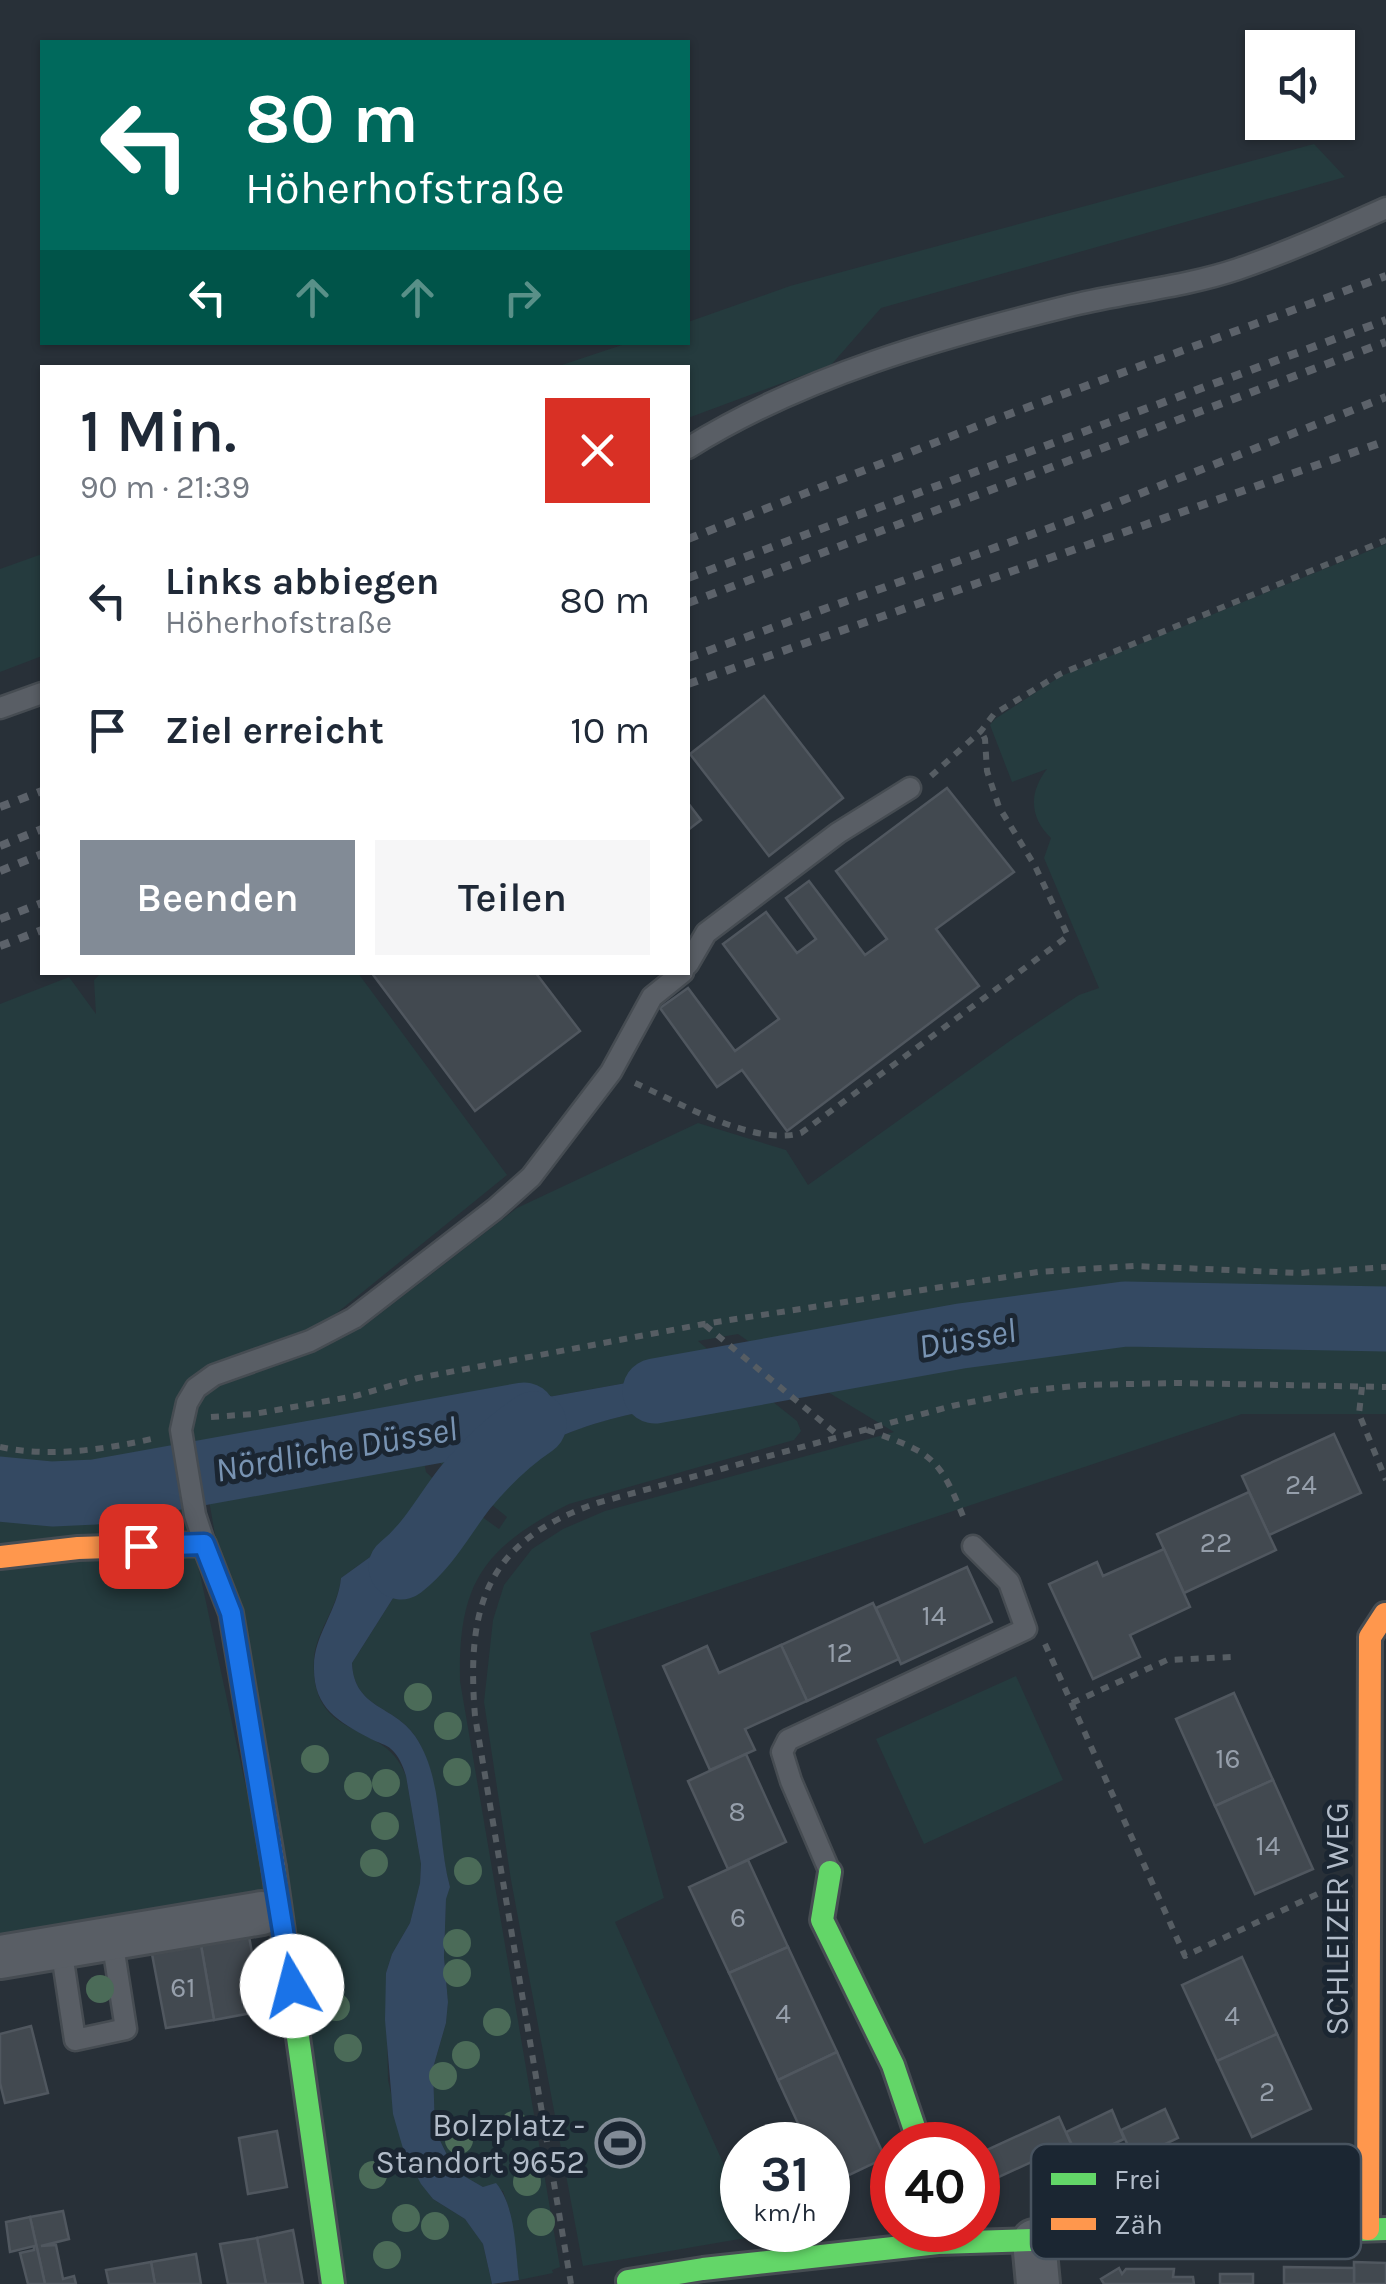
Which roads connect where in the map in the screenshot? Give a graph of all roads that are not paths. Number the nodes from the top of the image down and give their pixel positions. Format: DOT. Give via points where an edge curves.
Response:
graph roads {
  1 [pos="1386,208"];
  2 [pos="690,447"];
  3 [pos="40,694"];
  4 [pos="0,708"];
  5 [pos="910,788"];
  6 [pos="690,961"];
  7 [pos="679,975"];
  8 [pos="204,1544"];
  9 [pos="973,1546"];
  10 [pos="0,1557"];
  11 [pos="1386,1614"];
  12 [pos="830,1872"];
  13 [pos="262,1913"];
  14 [pos="112,1938"];
  15 [pos="62,1947"];
  16 [pos="0,1957"];
  17 [pos="913,2122"];
  18 [pos="1377,2229"];
  19 [pos="1000,2240"];
  20 [pos="1031,2241"];
  21 [pos="870,2246"];
  22 [pos="1036,2259"];
  23 [pos="624,2283"];
  24 [pos="333,2284"];
  25 [pos="1038,2284"];
  1 -- 2 [label="lane" via="1234,271 933,343 828,380"];
  3 -- 4 [label="lane"];
  5 -- 6 [label="lane" via="838,833 706,933"];
  7 -- 8 [label="lane" via="652,997 611,1072 531,1177 494,1209 354,1318 196,1388 182,1425"];
  8 -- 10 [label="street"];
  8 -- 24 [label="street" via="231,1613 282,1912"];
  9 -- 12 [label="lane" via="1008,1582 1026,1628 788,1740 782,1752"];
  11 -- 18 [label="street, SCHLEIZER WEG" via="1370,1637"];
  12 -- 17 [label="street" via="822,1920 894,2065"];
  13 -- 14 [label="street"];
  14 -- 15 [label="street"];
  14 -- 15 [label="lane" via="126,2029 75,2040"];
  15 -- 16 [label="street"];
  19 -- 20 [label="street"];
  21 -- 23 [label="street"];
  22 -- 25 [label="street"];
}
